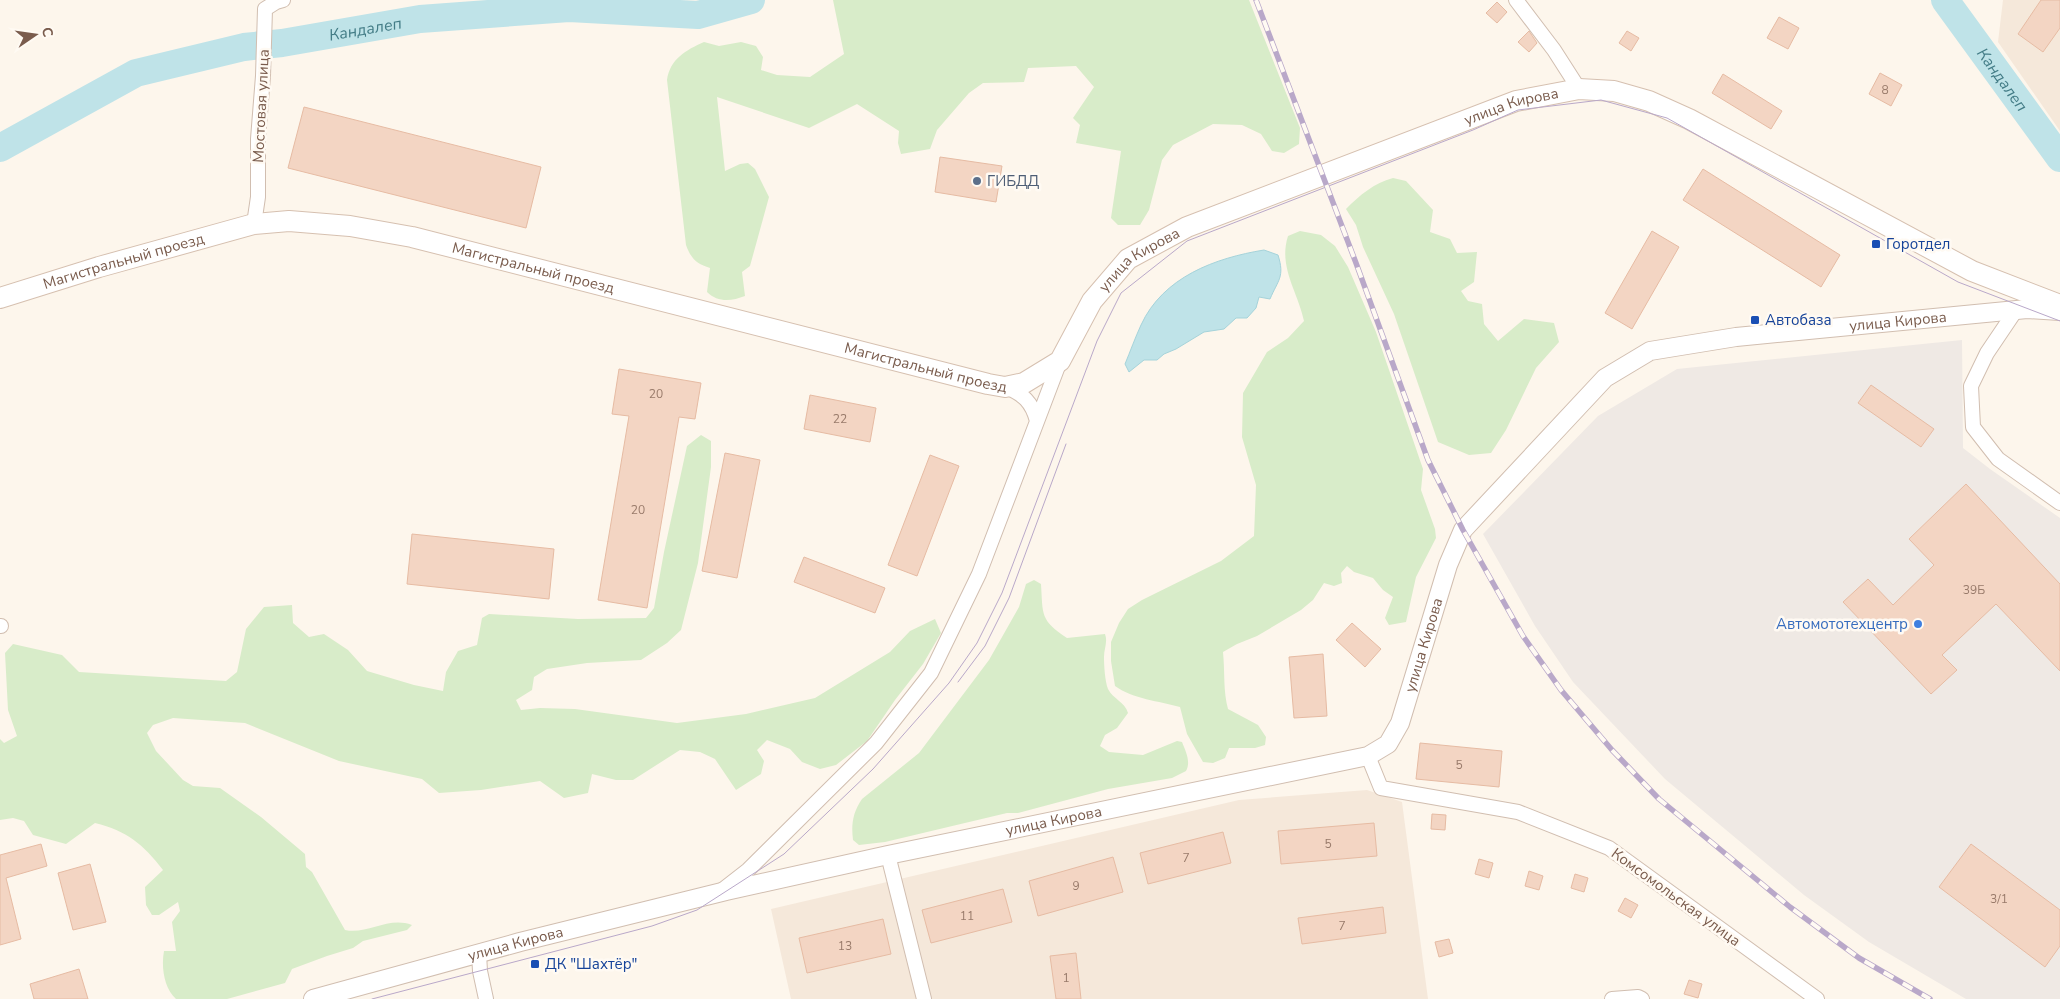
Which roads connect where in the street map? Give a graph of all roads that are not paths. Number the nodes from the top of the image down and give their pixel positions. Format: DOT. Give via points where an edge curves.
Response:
graph roads {
  1 [pos="283,0"];
  2 [pos="1516,0"];
  3 [pos="1579,89"];
  4 [pos="254,224"];
  5 [pos="0,298"];
  6 [pos="2060,305"];
  7 [pos="2016,310"];
  8 [pos="2060,311"];
  9 [pos="1060,361"];
  10 [pos="1005,387"];
  11 [pos="1037,421"];
  12 [pos="2060,503"];
  13 [pos="1368,756"];
  14 [pos="888,855"];
  15 [pos="719,893"];
  16 [pos="479,954"];
  17 [pos="313,999"];
  18 [pos="486,999"];
  19 [pos="924,999"];
  20 [pos="1612,999"];
  21 [pos="1642,999"];
  22 [pos="1817,999"];
  1 -- 4 [label="street, Мостовая улица" via="264,9 258,197"];
  2 -- 3 [label="street"];
  3 -- 6 [label="main road, улица Кирова" via="1614,91 1648,101 1689,119 1972,271"];
  3 -- 9 [label="main road, улица Кирова" via="1516,101 1187,226 1128,259 1092,301"];
  4 -- 5 [label="main road, Магистральный проезд"];
  4 -- 10 [label="main road, Магистральный проезд" via="289,221 350,226 412,238"];
  7 -- 8 [label="street, улица Кирова"];
  7 -- 12 [label="street" via="1987,353 1971,386 1973,427 1998,459"];
  7 -- 13 [label="street, улица Кирова" via="1736,337 1659,349 1605,378 1463,530 1448,565 1400,723 1388,744"];
  9 -- 10 [label="main road, Магистральный проезд" via="1024,383"];
  9 -- 11 [label="street, улица Кирова"];
  10 -- 11 [label="street" via="1028,399"];
  11 -- 15 [label="street, улица Кирова" via="980,574 931,673 876,743 748,870"];
  13 -- 14 [label="street, улица Кирова"];
  13 -- 22 [label="street, Комсомольская улица" via="1381,788 1518,812 1610,848"];
  14 -- 15 [label="street, улица Кирова"];
  14 -- 19 [label="street"];
  15 -- 16 [label="street, улица Кирова"];
  16 -- 17 [label="street, улица Кирова"];
  16 -- 18 [label="street"];
  20 -- 21 [label="street"];
}
